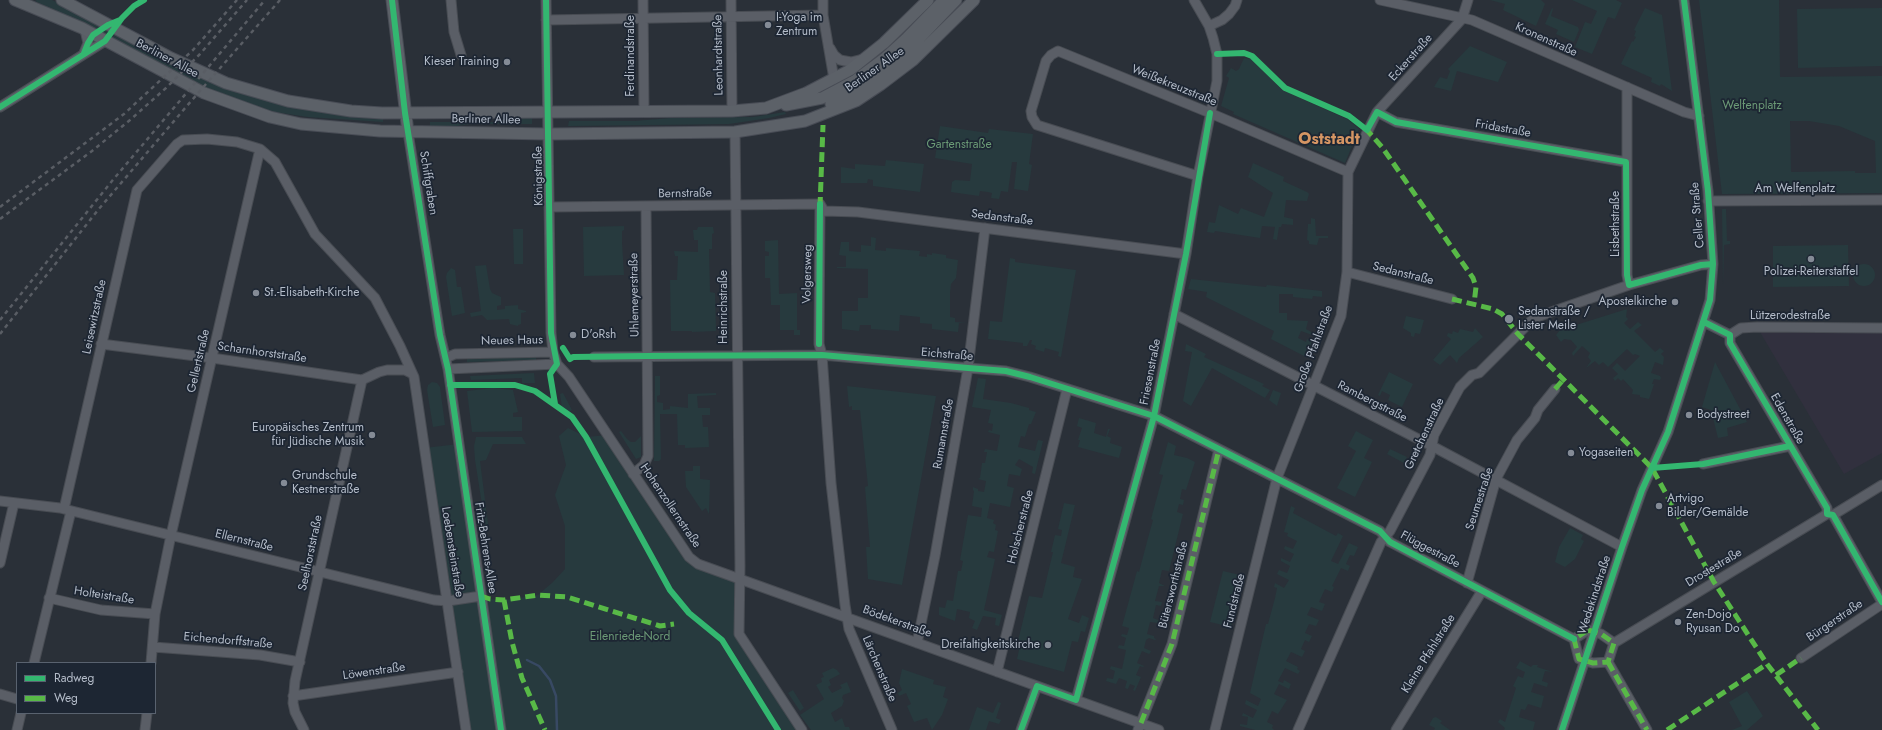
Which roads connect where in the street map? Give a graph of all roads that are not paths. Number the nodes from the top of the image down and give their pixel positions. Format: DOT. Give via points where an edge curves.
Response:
graph roads {
  1 [pos="15,0"];
  2 [pos="62,0"];
  3 [pos="392,0"];
  4 [pos="451,0"];
  5 [pos="546,0"];
  6 [pos="643,0"];
  7 [pos="731,0"];
  8 [pos="823,0"];
  9 [pos="928,0"];
  10 [pos="944,0"];
  11 [pos="956,0"];
  12 [pos="969,0"];
  13 [pos="974,0"];
  14 [pos="1194,0"];
  15 [pos="1236,0"];
  16 [pos="1380,0"];
  17 [pos="1468,0"];
  18 [pos="1684,0"];
  19 [pos="822,15"];
  20 [pos="731,17"];
  21 [pos="643,19"];
  22 [pos="1462,19"];
  23 [pos="546,20"];
  24 [pos="951,23"];
  25 [pos="1209,26"];
  26 [pos="85,30"];
  27 [pos="105,41"];
  28 [pos="828,43"];
  29 [pos="84,53"];
  30 [pos="461,55"];
  31 [pos="864,59"];
  32 [pos="834,78"];
  33 [pos="1627,87"];
  34 [pos="824,102"];
  35 [pos="0,107"];
  36 [pos="766,108"];
  37 [pos="732,110"];
  38 [pos="644,112"];
  39 [pos="1377,112"];
  40 [pos="405,113"];
  41 [pos="548,113"];
  42 [pos="1210,113"];
  43 [pos="1699,116"];
  44 [pos="763,127"];
  45 [pos="1367,130"];
  46 [pos="408,132"];
  47 [pos="734,132"];
  48 [pos="549,134"];
  49 [pos="260,149"];
  50 [pos="1626,162"];
  51 [pos="1348,172"];
  52 [pos="1198,176"];
  53 [pos="1882,200"];
  54 [pos="1708,201"];
  55 [pos="820,204"];
  56 [pos="735,205"];
  57 [pos="646,206"];
  58 [pos="550,207"];
  59 [pos="985,228"];
  60 [pos="1186,254"];
  61 [pos="1713,264"];
  62 [pos="1347,272"];
  63 [pos="1629,285"];
  64 [pos="1452,299"];
  65 [pos="1174,314"];
  66 [pos="1704,322"];
  67 [pos="1882,328"];
  68 [pos="1730,335"];
  69 [pos="101,344"];
  70 [pos="553,352"];
  71 [pos="736,355"];
  72 [pos="822,355"];
  73 [pos="647,356"];
  74 [pos="594,357"];
  75 [pos="212,358"];
  76 [pos="446,358"];
  77 [pos="557,364"];
  78 [pos="968,368"];
  79 [pos="448,369"];
  80 [pos="412,375"];
  81 [pos="362,380"];
  82 [pos="1314,386"];
  83 [pos="1067,389"];
  84 [pos="1555,389"];
  85 [pos="1154,416"];
  86 [pos="1432,446"];
  87 [pos="1790,446"];
  88 [pos="1219,449"];
  89 [pos="1703,464"];
  90 [pos="1652,468"];
  91 [pos="633,474"];
  92 [pos="1277,478"];
  93 [pos="1496,479"];
  94 [pos="1882,485"];
  95 [pos="0,501"];
  96 [pos="14,503"];
  97 [pos="67,510"];
  98 [pos="1830,515"];
  99 [pos="171,535"];
  100 [pos="1385,537"];
  101 [pos="1622,547"];
  102 [pos="0,563"];
  103 [pos="319,572"];
  104 [pos="739,578"];
  105 [pos="1468,583"];
  106 [pos="1482,591"];
  107 [pos="481,596"];
  108 [pos="49,598"];
  109 [pos="448,601"];
  110 [pos="1882,603"];
  111 [pos="155,614"];
  112 [pos="848,617"];
  113 [pos="1595,632"];
  114 [pos="1574,638"];
  115 [pos="917,643"];
  116 [pos="1614,643"];
  117 [pos="153,647"];
  118 [pos="1801,658"];
  119 [pos="1586,661"];
  120 [pos="34,662"];
  121 [pos="151,662"];
  122 [pos="300,662"];
  123 [pos="1608,662"];
  124 [pos="458,672"];
  125 [pos="997,672"];
  126 [pos="1037,686"];
  127 [pos="0,694"];
  128 [pos="293,696"];
  129 [pos="16,699"];
  130 [pos="1076,700"];
  131 [pos="21,714"];
  132 [pos="147,714"];
  133 [pos="1139,727"];
  134 [pos="17,730"];
  135 [pos="145,730"];
  136 [pos="304,730"];
  137 [pos="466,730"];
  138 [pos="501,730"];
  139 [pos="802,730"];
  140 [pos="892,730"];
  141 [pos="1021,730"];
  142 [pos="1159,730"];
  143 [pos="1214,730"];
  144 [pos="1298,730"];
  145 [pos="1396,730"];
  146 [pos="1562,730"];
  147 [pos="1647,730"];
  1 -- 26 [label="main road, Berliner Allee"];
  2 -- 40 [label="main road, Berliner Allee" via="171,58 216,79 252,91 288,101 351,111"];
  3 -- 40 [label="main road, Schiffgraben"];
  4 -- 30 [label="street" via="454,32"];
  5 -- 23 [label="street, Königstraße"];
  6 -- 21 [label="street, Ferdinandstraße"];
  7 -- 20 [label="street, Leonhardtstraße"];
  8 -- 19 [label="street"];
  9 -- 31 [label="main road, Berliner Allee" via="900,29"];
  10 -- 34 [label="main road" via="884,59"];
  11 -- 34 [label="main road" via="890,66 861,87"];
  12 -- 24 [label="main road, Berliner Allee"];
  13 -- 24 [label="main road, Berliner Allee"];
  14 -- 25 [label="street, Friesenstraße"];
  15 -- 25 [label="street" via="1229,14"];
  16 -- 22 [label="street, Kronenstraße"];
  17 -- 22 [label="street, Eckerstraße"];
  18 -- 43 [label="street, Celler Straße"];
  19 -- 20 [label="street"];
  19 -- 28 [label="street"];
  20 -- 21 [label="street"];
  20 -- 37 [label="street, Leonhardtstraße"];
  21 -- 23 [label="street"];
  21 -- 38 [label="street, Ferdinandstraße"];
  22 -- 33 [label="street, Kronenstraße" via="1472,20"];
  22 -- 39 [label="street, Eckerstraße"];
  23 -- 41 [label="street, Königstraße"];
  24 -- 44 [label="main road, Berliner Allee" via="913,60 856,101 805,121"];
  25 -- 42 [label="street, Friesenstraße" via="1217,54 1217,81"];
  26 -- 27 [label="main road, Berliner Allee"];
  26 -- 29 [label="street" via="88,43"];
  27 -- 29 [label="street"];
  27 -- 46 [label="main road, Berliner Allee" via="204,93 255,112 301,124"];
  28 -- 31 [label="street" via="834,55 840,60 851,62"];
  28 -- 32 [label="street"];
  29 -- 35 [label="street"];
  31 -- 32 [label="main road, Berliner Allee"];
  32 -- 36 [label="main road, Berliner Allee" via="806,93"];
  33 -- 43 [label="street, Kronenstraße"];
  33 -- 50 [label="street, Lisbethstraße"];
  34 -- 36 [label="main road"];
  34 -- 44 [label="main road"];
  36 -- 37 [label="main road, Berliner Allee"];
  37 -- 38 [label="main road, Berliner Allee"];
  38 -- 41 [label="main road, Berliner Allee"];
  39 -- 45 [label="street, Eckerstraße"];
  39 -- 50 [label="street, Fridastraße" via="1396,122"];
  40 -- 41 [label="main road, Berliner Allee"];
  40 -- 46 [label="main road, Schiffgraben"];
  41 -- 48 [label="street, Königstraße"];
  42 -- 51 [label="street, Weißekreuzstraße"];
  42 -- 52 [label="street, Friesenstraße"];
  42 -- 52 [label="street, Weißekreuzstraße" via="1058,51 1046,61 1031,111 1032,117 1041,127"];
  43 -- 54 [label="street, Celler Straße"];
  44 -- 47 [label="main road, Berliner Allee"];
  45 -- 51 [label="street, Große Pfahlstraße"];
  46 -- 48 [label="main road, Berliner Allee"];
  46 -- 76 [label="street, Schiffgraben" via="440,335"];
  47 -- 48 [label="main road, Berliner Allee"];
  47 -- 56 [label="street, Heinrichstraße"];
  48 -- 58 [label="street, Königstraße"];
  49 -- 69 [label="street, Leisewitzstraße" via="244,143 193,139 177,144 142,182 135,194"];
  49 -- 75 [label="street, Gellertstraße"];
  49 -- 80 [label="street, Loebensteinstraße" via="275,162 315,234 375,298"];
  50 -- 63 [label="street, Lisbethstraße"];
  51 -- 62 [label="street, Große Pfahlstraße"];
  52 -- 60 [label="street, Friesenstraße"];
  53 -- 54 [label="street, Am Welfenplatz"];
  54 -- 61 [label="street, Celler Straße"];
  55 -- 56 [label="street, Bernstraße"];
  55 -- 59 [label="street, Sedanstraße" via="824,211 858,212"];
  55 -- 72 [label="street, Volgersweg" via="819,344"];
  56 -- 57 [label="street, Bernstraße"];
  56 -- 71 [label="street, Heinrichstraße"];
  57 -- 58 [label="street, Bernstraße"];
  57 -- 73 [label="street, Uhlemeyerstraße"];
  58 -- 70 [label="street, Königstraße"];
  59 -- 60 [label="street, Sedanstraße"];
  59 -- 78 [label="street, Rumannstraße"];
  60 -- 65 [label="street, Friesenstraße"];
  61 -- 63 [label="street, Gretchenstraße"];
  61 -- 66 [label="street, Celler Straße" via="1710,300"];
  62 -- 64 [label="street, Sedanstraße"];
  62 -- 82 [label="street, Große Pfahlstraße" via="1341,316"];
  63 -- 86 [label="street, Gretchenstraße" via="1543,314 1527,324 1480,373 1472,374 1460,387 1434,436"];
  65 -- 82 [label="street, Rambergstraße"];
  65 -- 85 [label="street, Friesenstraße"];
  66 -- 68 [label="street"];
  66 -- 90 [label="street, Celler Straße" via="1668,432"];
  67 -- 68 [label="street, Lützerodestraße" via="1757,327 1741,328"];
  68 -- 87 [label="street, Edenstraße" via="1730,343"];
  69 -- 75 [label="street, Scharnhorststraße"];
  69 -- 97 [label="street, Leisewitzstraße"];
  70 -- 76 [label="street, Neues Haus" via="455,354"];
  70 -- 77 [label="street, Neues Haus"];
  71 -- 72 [label="street, Eichstraße"];
  71 -- 73 [label="street, Eichstraße"];
  71 -- 104 [label="street, Heinrichstraße"];
  72 -- 78 [label="street, Eichstraße"];
  72 -- 112 [label="street, Volgersweg" via="831,483"];
  73 -- 74 [label="street, Eichstraße"];
  73 -- 91 [label="street, Uhlemeyerstraße" via="648,456 644,465"];
  75 -- 81 [label="street, Scharnhorststraße"];
  75 -- 99 [label="street, Gellertstraße"];
  76 -- 79 [label="street, Schiffgraben"];
  77 -- 79 [label="street, Neues Haus"];
  77 -- 91 [label="street, Hohenzollernstraße" via="569,377"];
  78 -- 83 [label="street, Eichstraße" via="1030,377"];
  78 -- 115 [label="street, Rumannstraße"];
  79 -- 107 [label="street, Fritz-Behrens-Allee"];
  80 -- 81 [label="street" via="405,370 387,370"];
  80 -- 109 [label="street, Loebensteinstraße"];
  81 -- 103 [label="street, Seelhorststraße"];
  82 -- 86 [label="street, Rambergstraße"];
  82 -- 92 [label="street, Große Pfahlstraße"];
  83 -- 85 [label="street, Eichstraße"];
  83 -- 125 [label="street, Holscherstraße"];
  84 -- 93 [label="street, Seumestraße" via="1517,440"];
  85 -- 88 [label="street, Eichstraße"];
  85 -- 130 [label="street, Friesenstraße"];
  86 -- 93 [label="street, Rambergstraße"];
  86 -- 100 [label="street, Gretchenstraße" via="1430,455"];
  87 -- 89 [label="street"];
  87 -- 98 [label="street, Edenstraße"];
  88 -- 92 [label="street, Eichstraße"];
  88 -- 133 [label="street, Bütersworthstraße" via="1172,644"];
  90 -- 101 [label="street, Wedekindstraße"];
  91 -- 104 [label="street, Hohenzollernstraße" via="689,557 698,564"];
  92 -- 100 [label="street, Flüggestraße" via="1380,531"];
  92 -- 143 [label="street, Fundstraße"];
  93 -- 101 [label="street, Rambergstraße"];
  93 -- 105 [label="street, Seumestraße"];
  94 -- 98 [label="street, Drostestraße"];
  95 -- 96 [label="street, Ellernstraße"];
  96 -- 97 [label="street, Ellernstraße"];
  96 -- 102 [label="street"];
  97 -- 99 [label="street, Ellernstraße"];
  97 -- 108 [label="street, Leisewitzstraße"];
  98 -- 110 [label="street, Edenstraße"];
  98 -- 116 [label="street, Drostestraße"];
  99 -- 103 [label="street, Ellernstraße"];
  99 -- 111 [label="street, Gellertstraße"];
  100 -- 105 [label="street, Flüggestraße"];
  100 -- 144 [label="street, Gretchenstraße"];
  101 -- 113 [label="street, Wedekindstraße"];
  103 -- 109 [label="street, Ellernstraße" via="434,600"];
  103 -- 122 [label="street, Seelhorststraße"];
  104 -- 112 [label="street, Bödekerstraße"];
  104 -- 139 [label="street" via="739,634"];
  105 -- 106 [label="street, Flüggestraße"];
  106 -- 114 [label="street, Flüggestraße"];
  106 -- 145 [label="street, Kleine Pfahlstraße"];
  107 -- 109 [label="street, Ellernstraße"];
  107 -- 138 [label="street, Fritz-Behrens-Allee"];
  108 -- 111 [label="street, Holteistraße" via="101,610"];
  108 -- 120 [label="street, Leisewitzstraße"];
  109 -- 124 [label="street, Loebensteinstraße"];
  110 -- 118 [label="street, Bürgerstraße"];
  111 -- 117 [label="street, Gellertstraße"];
  112 -- 115 [label="street, Bödekerstraße"];
  112 -- 140 [label="street, Lärchenstraße" via="849,629"];
  113 -- 114 [label="street" via="1588,630"];
  113 -- 116 [label="street"];
  113 -- 119 [label="street, Wedekindstraße"];
  114 -- 119 [label="street" via="1580,659"];
  115 -- 125 [label="street, Bödekerstraße"];
  116 -- 123 [label="street"];
  117 -- 121 [label="street, Gellertstraße"];
  117 -- 122 [label="street, Eichendorffstraße" via="260,655"];
  119 -- 123 [label="street"];
  119 -- 146 [label="street, Wedekindstraße"];
  122 -- 128 [label="street, Seelhorststraße"];
  123 -- 147 [label="street"];
  124 -- 128 [label="street, Löwenstraße"];
  124 -- 137 [label="street, Loebensteinstraße"];
  125 -- 126 [label="street, Bödekerstraße"];
  126 -- 130 [label="street, Bödekerstraße"];
  126 -- 141 [label="street"];
  127 -- 129 [label="street"];
  128 -- 136 [label="street, Seelhorststraße" via="295,712"];
  130 -- 133 [label="street, Bödekerstraße"];
  131 -- 134 [label="street"];
  132 -- 135 [label="street"];
  133 -- 142 [label="street, Bödekerstraße"];
}
